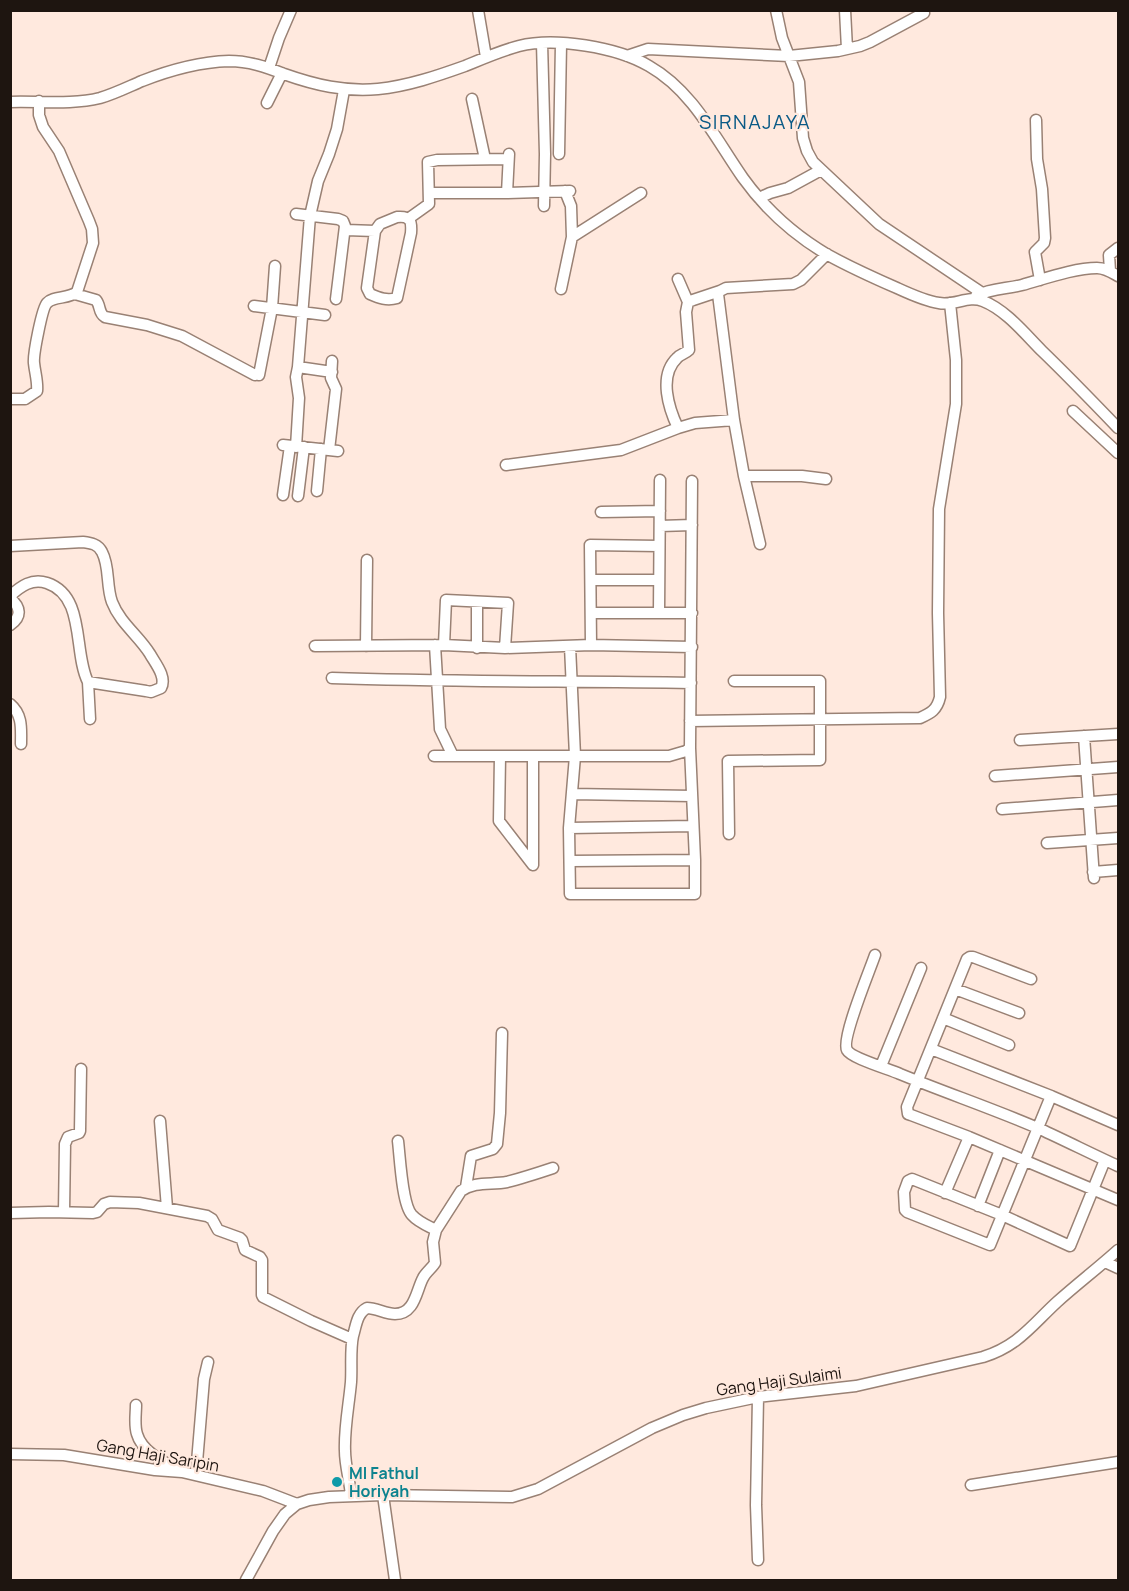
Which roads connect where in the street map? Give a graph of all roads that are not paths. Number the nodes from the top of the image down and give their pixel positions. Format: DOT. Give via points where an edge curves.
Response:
graph roads {
  1 [pos="291,10"];
  2 [pos="478,10"];
  3 [pos="776,10"];
  4 [pos="844,10"];
  5 [pos="924,13"];
  6 [pos="542,43"];
  7 [pos="561,44"];
  8 [pos="847,49"];
  9 [pos="627,56"];
  10 [pos="789,56"];
  11 [pos="486,57"];
  12 [pos="270,68"];
  13 [pos="282,73"];
  14 [pos="344,90"];
  15 [pos="472,99"];
  16 [pos="39,101"];
  17 [pos="10,102"];
  18 [pos="267,103"];
  19 [pos="1036,120"];
  20 [pos="545,154"];
  21 [pos="485,159"];
  22 [pos="821,170"];
  23 [pos="544,192"];
  24 [pos="429,193"];
  25 [pos="641,193"];
  26 [pos="507,194"];
  27 [pos="759,198"];
  28 [pos="544,206"];
  29 [pos="296,214"];
  30 [pos="310,216"];
  31 [pos="408,219"];
  32 [pos="346,230"];
  33 [pos="375,231"];
  34 [pos="572,237"];
  35 [pos="1119,248"];
  36 [pos="827,254"];
  37 [pos="275,266"];
  38 [pos="1114,273"];
  39 [pos="678,279"];
  40 [pos="1040,280"];
  41 [pos="561,289"];
  42 [pos="720,291"];
  43 [pos="982,293"];
  44 [pos="75,294"];
  45 [pos="336,299"];
  46 [pos="971,299"];
  47 [pos="688,302"];
  48 [pos="950,303"];
  49 [pos="254,306"];
  50 [pos="272,308"];
  51 [pos="301,312"];
  52 [pos="326,315"];
  53 [pos="298,367"];
  54 [pos="10,399"];
  55 [pos="1073,411"];
  56 [pos="734,420"];
  57 [pos="678,428"];
  58 [pos="1119,428"];
  59 [pos="293,446"];
  60 [pos="329,450"];
  61 [pos="1119,453"];
  62 [pos="506,465"];
  63 [pos="744,476"];
  64 [pos="826,479"];
  65 [pos="660,480"];
  66 [pos="692,481"];
  67 [pos="317,491"];
  68 [pos="283,495"];
  69 [pos="298,496"];
  70 [pos="660,511"];
  71 [pos="601,512"];
  72 [pos="692,525"];
  73 [pos="660,526"];
  74 [pos="760,543"];
  75 [pos="10,546"];
  76 [pos="660,546"];
  77 [pos="367,560"];
  78 [pos="591,580"];
  79 [pos="659,580"];
  80 [pos="10,597"];
  81 [pos="477,602"];
  82 [pos="592,613"];
  83 [pos="659,613"];
  84 [pos="692,613"];
  85 [pos="10,625"];
  86 [pos="366,645"];
  87 [pos="440,645"];
  88 [pos="591,645"];
  89 [pos="315,646"];
  90 [pos="570,646"];
  91 [pos="692,647"];
  92 [pos="477,648"];
  93 [pos="505,648"];
  94 [pos="332,678"];
  95 [pos="572,681"];
  96 [pos="734,681"];
  97 [pos="88,682"];
  98 [pos="437,682"];
  99 [pos="691,683"];
  100 [pos="10,704"];
  101 [pos="90,719"];
  102 [pos="820,720"];
  103 [pos="690,722"];
  104 [pos="1119,734"];
  105 [pos="1084,736"];
  106 [pos="1020,740"];
  107 [pos="21,744"];
  108 [pos="690,748"];
  109 [pos="434,756"];
  110 [pos="453,756"];
  111 [pos="500,756"];
  112 [pos="533,756"];
  113 [pos="575,756"];
  114 [pos="1119,767"];
  115 [pos="1086,769"];
  116 [pos="995,776"];
  117 [pos="572,794"];
  118 [pos="692,796"];
  119 [pos="1119,800"];
  120 [pos="1089,802"];
  121 [pos="1002,809"];
  122 [pos="693,826"];
  123 [pos="569,828"];
  124 [pos="729,834"];
  125 [pos="1119,838"];
  126 [pos="1091,841"];
  127 [pos="1047,843"];
  128 [pos="695,860"];
  129 [pos="570,861"];
  130 [pos="1119,870"];
  131 [pos="875,955"];
  132 [pos="921,968"];
  133 [pos="1031,979"];
  134 [pos="955,989"];
  135 [pos="1019,1013"];
  136 [pos="943,1018"];
  137 [pos="502,1034"];
  138 [pos="1009,1045"];
  139 [pos="931,1048"];
  140 [pos="881,1066"];
  141 [pos="81,1069"];
  142 [pos="918,1081"];
  143 [pos="1051,1096"];
  144 [pos="160,1121"];
  145 [pos="1119,1125"];
  146 [pos="1038,1129"];
  147 [pos="969,1137"];
  148 [pos="398,1141"];
  149 [pos="1000,1150"];
  150 [pos="1105,1160"];
  151 [pos="1025,1161"];
  152 [pos="1119,1166"];
  153 [pos="553,1168"];
  154 [pos="466,1187"];
  155 [pos="1093,1189"];
  156 [pos="945,1192"];
  157 [pos="1119,1200"];
  158 [pos="978,1206"];
  159 [pos="167,1208"];
  160 [pos="64,1212"];
  161 [pos="10,1213"];
  162 [pos="1002,1215"];
  163 [pos="436,1230"];
  164 [pos="1119,1250"];
  165 [pos="1105,1262"];
  166 [pos="1119,1268"];
  167 [pos="352,1339"];
  168 [pos="208,1362"];
  169 [pos="758,1397"];
  170 [pos="136,1405"];
  171 [pos="10,1454"];
  172 [pos="1119,1462"];
  173 [pos="182,1472"];
  174 [pos="196,1474"];
  175 [pos="971,1485"];
  176 [pos="382,1495"];
  177 [pos="351,1496"];
  178 [pos="297,1504"];
  179 [pos="758,1560"];
  180 [pos="246,1581"];
  181 [pos="395,1581"];
  1 -- 12 [label="street"];
  2 -- 11 [label="street"];
  3 -- 10 [label="street"];
  4 -- 8 [label="street"];
  5 -- 8 [label="street" via="870,42"];
  6 -- 7 [label="street"];
  6 -- 11 [label="street"];
  6 -- 20 [label="street"];
  7 -- 9 [label="street" via="591,46"];
  7 -- 20 [label="street" via="562,154"];
  8 -- 10 [label="street"];
  9 -- 10 [label="street" via="648,50"];
  9 -- 27 [label="street" via="652,67 684,94"];
  10 -- 22 [label="street" via="799,82 803,138 810,158"];
  11 -- 14 [label="street" via="411,83"];
  12 -- 13 [label="street"];
  12 -- 16 [label="street" via="240,61 205,63 171,71 100,98"];
  13 -- 14 [label="street"];
  13 -- 18 [label="street"];
  14 -- 30 [label="street" via="337,129"];
  15 -- 21 [label="street"];
  16 -- 17 [label="street"];
  16 -- 44 [label="street" via="43,127 59,151 92,229 93,243"];
  19 -- 40 [label="street" via="1045,238 1035,252"];
  20 -- 23 [label="street"];
  21 -- 24 [label="street" via="428,162"];
  21 -- 26 [label="street" via="509,156"];
  22 -- 27 [label="street"];
  22 -- 43 [label="street" via="879,224"];
  23 -- 26 [label="street"];
  23 -- 28 [label="street"];
  23 -- 34 [label="street" via="568,191"];
  24 -- 26 [label="street"];
  24 -- 31 [label="street" via="427,207"];
  25 -- 34 [label="street"];
  27 -- 36 [label="street" via="785,225"];
  29 -- 30 [label="street"];
  30 -- 32 [label="street" via="338,219"];
  30 -- 51 [label="street"];
  31 -- 33 [label="street" via="386,220"];
  31 -- 33 [label="street" via="411,233 397,298 391,300 370,294 367,288"];
  32 -- 33 [label="street"];
  32 -- 45 [label="street"];
  34 -- 41 [label="street"];
  35 -- 38 [label="street" via="1108,255"];
  36 -- 42 [label="street" via="793,284"];
  36 -- 48 [label="street" via="918,297"];
  37 -- 50 [label="street"];
  38 -- 40 [label="street" via="1101,268 1087,269"];
  39 -- 47 [label="street"];
  40 -- 43 [label="street"];
  42 -- 47 [label="street"];
  42 -- 56 [label="street" via="717,298"];
  43 -- 46 [label="street"];
  44 -- 50 [label="street" via="96,300 105,317 182,336 257,375"];
  44 -- 54 [label="street" via="45,305 34,351 37,391 25,399"];
  46 -- 48 [label="street"];
  46 -- 58 [label="street" via="1006,316"];
  47 -- 57 [label="street" via="689,350 676,358 667,381 669,406"];
  48 -- 102 [label="street" via="956,404 939,509 938,705 920,718"];
  49 -- 50 [label="street"];
  50 -- 51 [label="street"];
  51 -- 52 [label="street"];
  51 -- 53 [label="street"];
  53 -- 59 [label="street" via="300,398"];
  53 -- 60 [label="street" via="332,366 331,378 336,389"];
  55 -- 61 [label="street"];
  56 -- 57 [label="street"];
  56 -- 63 [label="street"];
  57 -- 62 [label="street" via="621,450"];
  59 -- 60 [label="street"];
  59 -- 68 [label="street"];
  59 -- 69 [label="street"];
  60 -- 67 [label="street"];
  63 -- 64 [label="street"];
  63 -- 74 [label="street"];
  65 -- 70 [label="street"];
  66 -- 72 [label="street"];
  70 -- 71 [label="street"];
  70 -- 73 [label="street"];
  72 -- 73 [label="street"];
  72 -- 84 [label="street"];
  73 -- 76 [label="street"];
  75 -- 97 [label="street" via="83,542 94,544 103,552 113,605 147,650 163,684 151,692"];
  76 -- 78 [label="street" via="590,545"];
  76 -- 79 [label="street"];
  77 -- 86 [label="street"];
  78 -- 79 [label="street"];
  78 -- 82 [label="street"];
  79 -- 83 [label="street"];
  80 -- 85 [label="street" via="19,615"];
  80 -- 97 [label="street" via="36,581 64,594 74,611"];
  81 -- 87 [label="street" via="446,600"];
  81 -- 92 [label="street"];
  81 -- 93 [label="street" via="508,603"];
  82 -- 83 [label="street"];
  82 -- 88 [label="street"];
  83 -- 84 [label="street"];
  84 -- 91 [label="street"];
  86 -- 87 [label="street"];
  86 -- 89 [label="street"];
  87 -- 92 [label="street"];
  87 -- 98 [label="street"];
  88 -- 90 [label="street"];
  88 -- 91 [label="street"];
  90 -- 93 [label="street"];
  90 -- 95 [label="street"];
  91 -- 99 [label="street"];
  92 -- 93 [label="street"];
  94 -- 98 [label="street"];
  95 -- 98 [label="street"];
  95 -- 99 [label="street"];
  95 -- 113 [label="street"];
  96 -- 102 [label="street" via="820,681"];
  97 -- 101 [label="street"];
  98 -- 110 [label="street" via="440,729"];
  99 -- 103 [label="street"];
  100 -- 107 [label="street" via="19,713"];
  102 -- 103 [label="street"];
  102 -- 124 [label="street" via="820,760 728,761"];
  103 -- 108 [label="street"];
  104 -- 105 [label="street"];
  105 -- 106 [label="street"];
  105 -- 115 [label="street"];
  108 -- 113 [label="street" via="669,756"];
  108 -- 118 [label="street"];
  109 -- 110 [label="street"];
  110 -- 111 [label="street"];
  111 -- 112 [label="street"];
  111 -- 112 [label="street" via="499,822 533,865"];
  112 -- 113 [label="street"];
  113 -- 117 [label="street"];
  114 -- 115 [label="street"];
  115 -- 116 [label="street"];
  115 -- 120 [label="street"];
  117 -- 118 [label="street"];
  117 -- 123 [label="street"];
  118 -- 122 [label="street"];
  119 -- 120 [label="street"];
  120 -- 121 [label="street"];
  120 -- 126 [label="street"];
  122 -- 123 [label="street"];
  122 -- 128 [label="street"];
  123 -- 129 [label="street"];
  125 -- 126 [label="street"];
  126 -- 127 [label="street"];
  126 -- 130 [label="street" via="1093,875"];
  128 -- 129 [label="street"];
  128 -- 129 [label="street" via="695,894 570,894"];
  131 -- 140 [label="street" via="845,1043 853,1057"];
  132 -- 140 [label="street"];
  133 -- 134 [label="street" via="970,957"];
  134 -- 135 [label="street"];
  134 -- 136 [label="street"];
  136 -- 138 [label="street"];
  136 -- 139 [label="street"];
  137 -- 154 [label="street" via="497,1144 471,1156"];
  139 -- 142 [label="street"];
  139 -- 143 [label="street"];
  140 -- 142 [label="street"];
  141 -- 160 [label="street" via="80,1131 68,1137 65,1144"];
  142 -- 146 [label="street"];
  142 -- 147 [label="street" via="908,1114"];
  143 -- 145 [label="street"];
  143 -- 146 [label="street"];
  144 -- 159 [label="street"];
  146 -- 150 [label="street"];
  146 -- 151 [label="street"];
  147 -- 149 [label="street"];
  147 -- 156 [label="street"];
  148 -- 163 [label="street" via="409,1212"];
  149 -- 151 [label="street"];
  149 -- 158 [label="street"];
  150 -- 152 [label="street"];
  150 -- 155 [label="street"];
  151 -- 155 [label="street"];
  151 -- 162 [label="street"];
  153 -- 154 [label="street" via="505,1182"];
  154 -- 163 [label="street"];
  155 -- 157 [label="street"];
  155 -- 162 [label="street" via="1070,1246"];
  156 -- 158 [label="street"];
  156 -- 162 [label="street" via="909,1179 904,1187 905,1210 989,1245"];
  158 -- 162 [label="street"];
  159 -- 160 [label="street" via="110,1202 95,1213"];
  159 -- 167 [label="street" via="207,1215 218,1230 240,1238 245,1250 262,1260 265,1299"];
  160 -- 161 [label="street"];
  163 -- 167 [label="street" via="435,1263 410,1307 398,1314 363,1310"];
  164 -- 165 [label="street, Gang Haji Sulaimi"];
  165 -- 166 [label="street"];
  165 -- 169 [label="street, Gang Haji Sulaimi" via="999,1352 856,1386"];
  167 -- 177 [label="street" via="345,1435"];
  168 -- 174 [label="street"];
  169 -- 176 [label="street, Gang Haji Sulaimi" via="683,1415 528,1493 502,1498"];
  169 -- 179 [label="street"];
  170 -- 173 [label="street" via="137,1435 144,1448"];
  171 -- 173 [label="street, Gang Haji Saripin" via="64,1455"];
  172 -- 175 [label="street"];
  173 -- 174 [label="street, Gang Haji Saripin"];
  174 -- 178 [label="street, Gang Haji Saripin"];
  176 -- 177 [label="street, Gang Haji Sulaimi"];
  176 -- 181 [label="street"];
  177 -- 178 [label="street, Gang Haji Sulaimi"];
  178 -- 180 [label="street" via="273,1531"];
}
